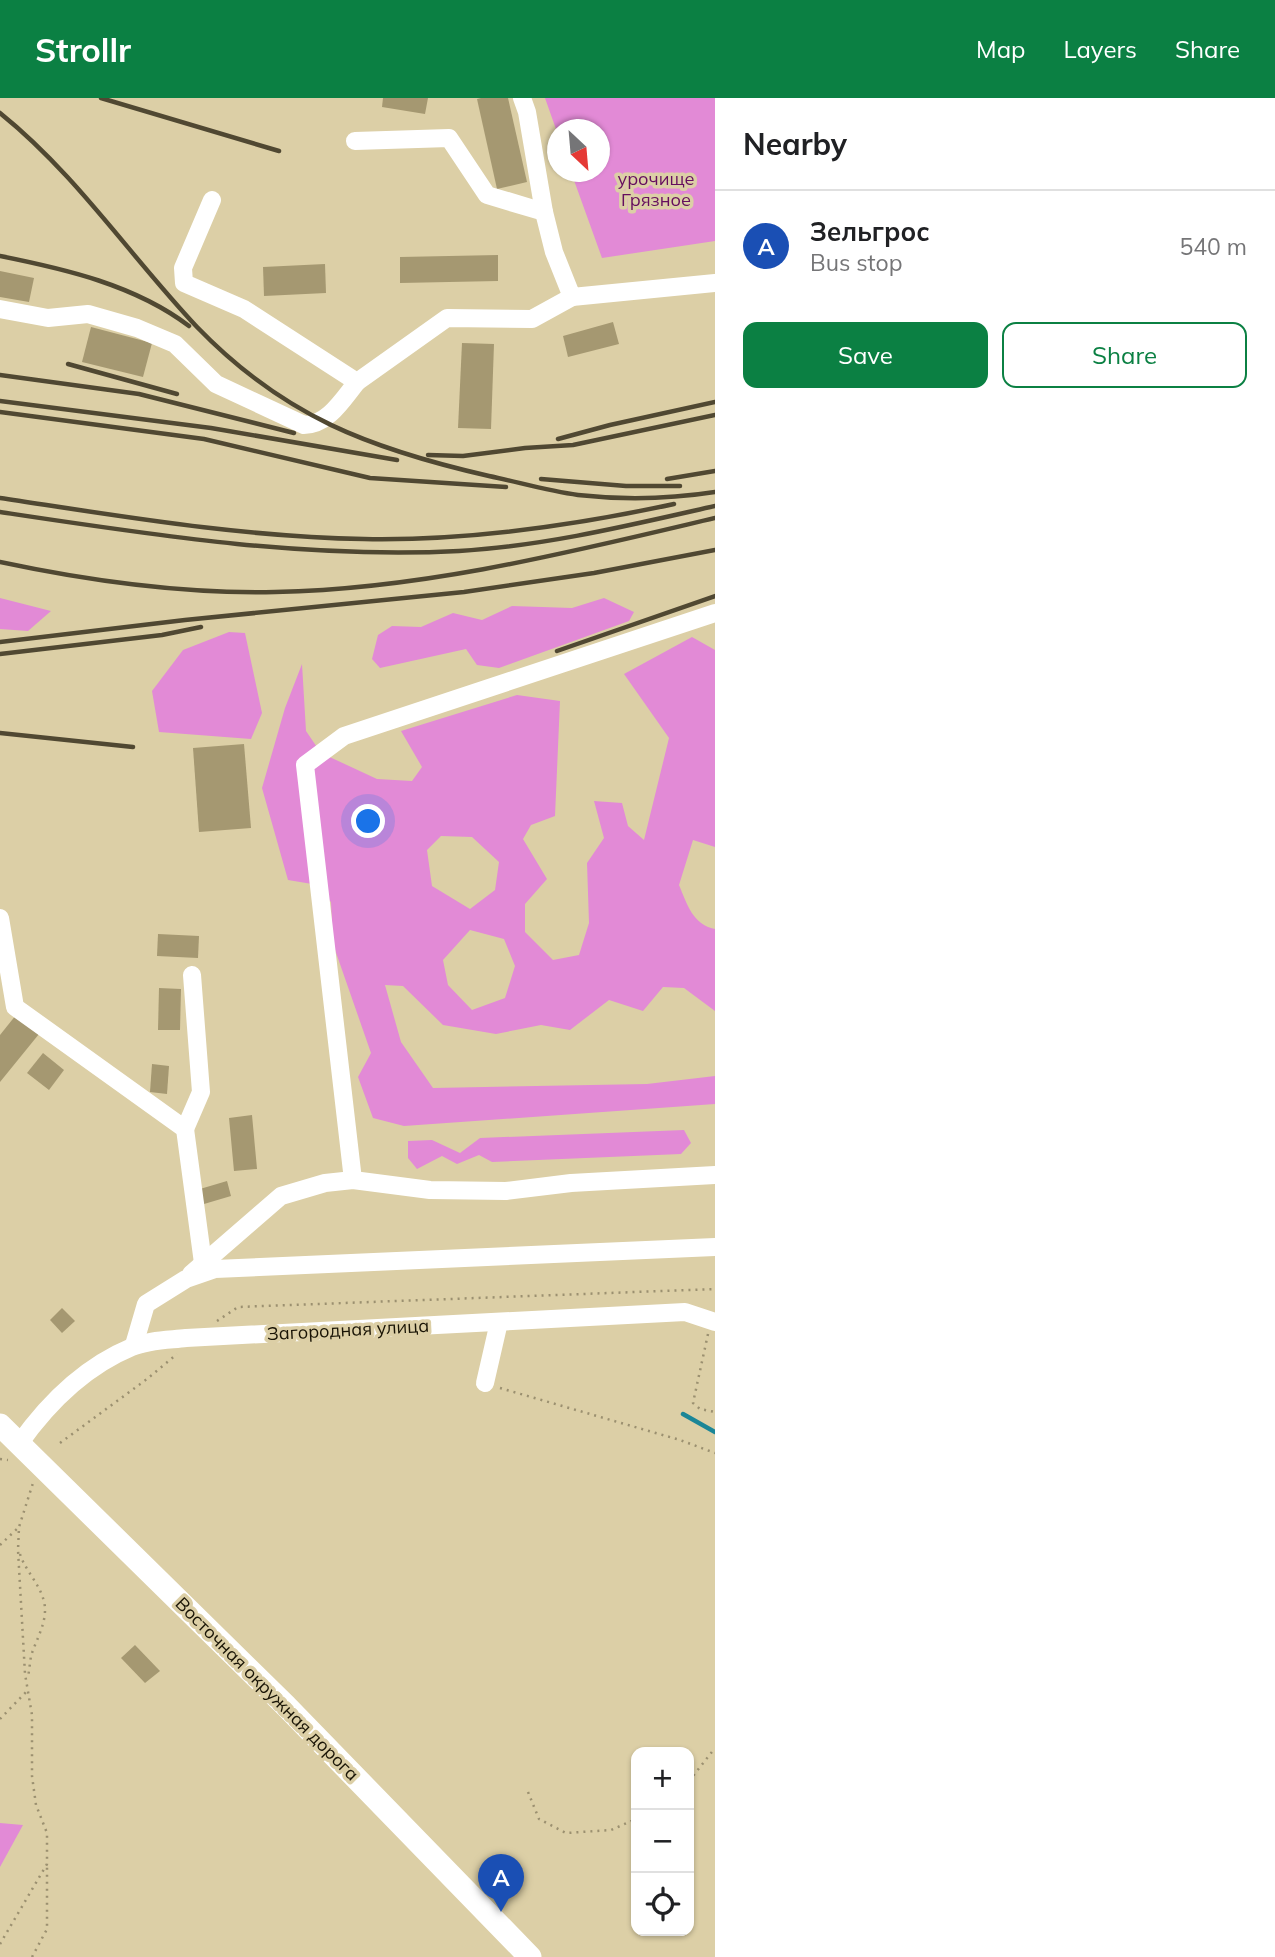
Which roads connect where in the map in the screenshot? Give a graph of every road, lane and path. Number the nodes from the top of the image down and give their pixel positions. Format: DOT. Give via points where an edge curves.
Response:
graph roads {
  1 [pos="522,98"];
  2 [pos="355,141"];
  3 [pos="212,200"];
  4 [pos="544,212"];
  5 [pos="715,283"];
  6 [pos="572,297"];
  7 [pos="0,309"];
  8 [pos="357,383"];
  9 [pos="715,613"];
  10 [pos="0,918"];
  11 [pos="192,975"];
  12 [pos="185,1129"];
  13 [pos="715,1175"];
  14 [pos="353,1180"];
  15 [pos="715,1247"];
  16 [pos="203,1263"];
  17 [pos="186,1279"];
  18 [pos="714,1317"];
  19 [pos="499,1322"];
  20 [pos="134,1345"];
  21 [pos="485,1383"];
  22 [pos="715,1412"];
  23 [pos="0,1425"];
  24 [pos="19,1444"];
  25 [pos="715,1453"];
  26 [pos="40,1464"];
  27 [pos="19,1527"];
  28 [pos="0,1545"];
  29 [pos="18,1550"];
  30 [pos="28,1682"];
  31 [pos="28,1690"];
  32 [pos="0,1718"];
  33 [pos="715,1748"];
  34 [pos="694,1775"];
  35 [pos="528,1792"];
  36 [pos="631,1821"];
  37 [pos="47,1864"];
  38 [pos="0,1944"];
  39 [pos="32,1957"];
  40 [pos="530,1957"];
  1 -- 4 [label="street"];
  2 -- 4 [label="street" via="449,138 486,195"];
  3 -- 8 [label="street" via="184,268 184,282 244,309"];
  4 -- 6 [label="street"];
  5 -- 6 [label="street"];
  6 -- 8 [label="street" via="532,319 447,318"];
  7 -- 8 [label="street" via="48,318 88,314 137,328 175,345 216,384 304,425 322,421"];
  9 -- 14 [label="street" via="344,736 305,765"];
  10 -- 12 [label="street" via="15,1007"];
  11 -- 12 [label="street" via="201,1092"];
  12 -- 16 [label="street"];
  13 -- 14 [label="street" via="506,1191 429,1190"];
  14 -- 16 [label="street" via="281,1196"];
  15 -- 17 [label="street" via="215,1269"];
  16 -- 17 [label="street"];
  17 -- 20 [label="street" via="146,1304"];
  18 -- 19 [label="street, Загородная улица" via="685,1312"];
  18 -- 22 [label="path" via="693,1403"];
  19 -- 20 [label="street, Загородная улица" via="186,1338"];
  19 -- 21 [label="street"];
  20 -- 24 [label="street, Загородная улица" via="89,1369 37,1418"];
  21 -- 25 [label="path"];
  23 -- 24 [label="main road, Восточная окружная дорога"];
  24 -- 26 [label="main road, Восточная окружная дорога"];
  26 -- 27 [label="path"];
  26 -- 40 [label="main road, Восточная окружная дорога" via="286,1706"];
  27 -- 28 [label="path"];
  27 -- 29 [label="path"];
  29 -- 30 [label="path"];
  29 -- 30 [label="path" via="46,1609"];
  30 -- 31 [label="path"];
  31 -- 32 [label="path"];
  31 -- 37 [label="path" via="32,1776 36,1805 47,1833"];
  33 -- 34 [label="path"];
  35 -- 36 [label="path" via="539,1819 566,1833 611,1829"];
  37 -- 38 [label="path"];
  37 -- 39 [label="path" via="47,1929"];
}
